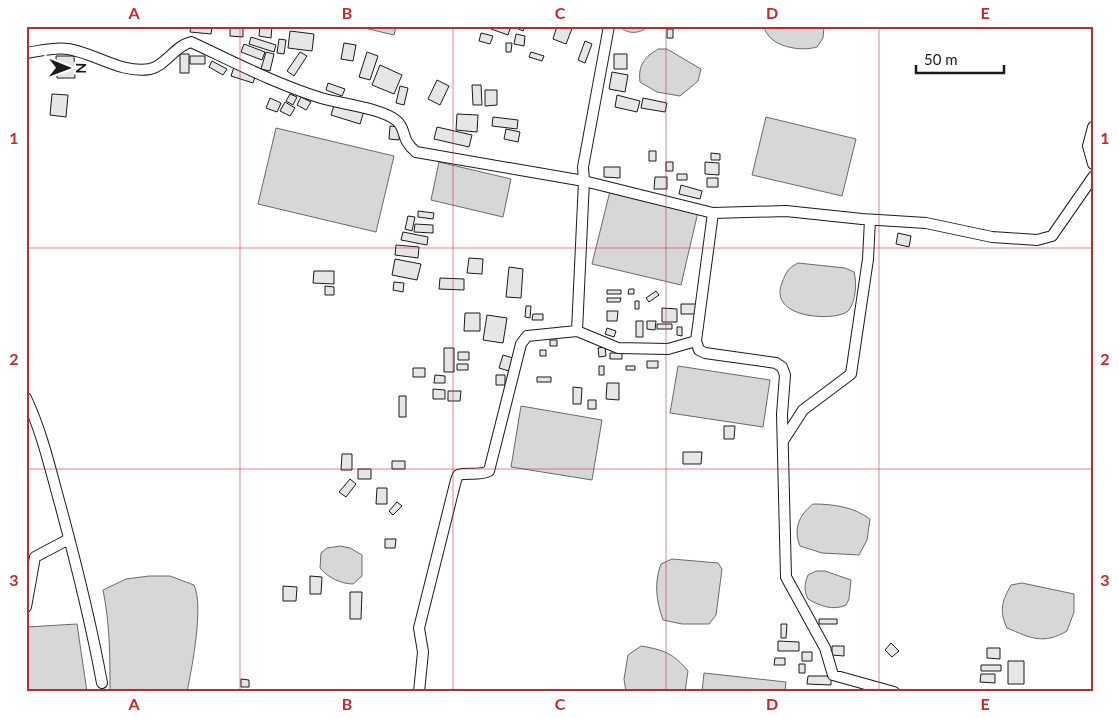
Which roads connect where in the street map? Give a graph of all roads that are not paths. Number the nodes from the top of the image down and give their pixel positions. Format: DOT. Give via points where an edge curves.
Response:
graph roads {
  1 [pos="609,26"];
  2 [pos="26,53"];
  3 [pos="1093,127"];
  4 [pos="1093,164"];
  5 [pos="1093,177"];
  6 [pos="584,181"];
  7 [pos="714,213"];
  8 [pos="870,220"];
  9 [pos="577,331"];
  10 [pos="696,341"];
  11 [pos="26,398"];
  12 [pos="783,440"];
  13 [pos="69,539"];
  14 [pos="26,606"];
  15 [pos="102,683"];
  16 [pos="419,692"];
  17 [pos="894,692"];
  1 -- 6 [label="street"];
  2 -- 6 [label="street" via="69,49 120,66 148,69 183,44 191,42 278,82 321,98 387,115 403,128 406,144 416,152"];
  3 -- 4 [label="street" via="1088,146"];
  5 -- 8 [label="street" via="1052,236 1042,240 992,237 926,223"];
  6 -- 7 [label="street"];
  6 -- 9 [label="street"];
  7 -- 8 [label="street" via="786,211"];
  7 -- 10 [label="street"];
  8 -- 12 [label="street" via="868,259 852,374 804,410"];
  9 -- 10 [label="street" via="618,348 668,349"];
  9 -- 16 [label="street" via="528,336 521,344 489,471 458,475 419,628 423,652"];
  10 -- 12 [label="street" via="699,350 705,353 776,363 782,368"];
  11 -- 13 [label="street" via="38,423"];
  12 -- 17 [label="street" via="786,577 825,648 833,675"];
  13 -- 14 [label="street" via="35,557"];
  13 -- 15 [label="street"];
}
